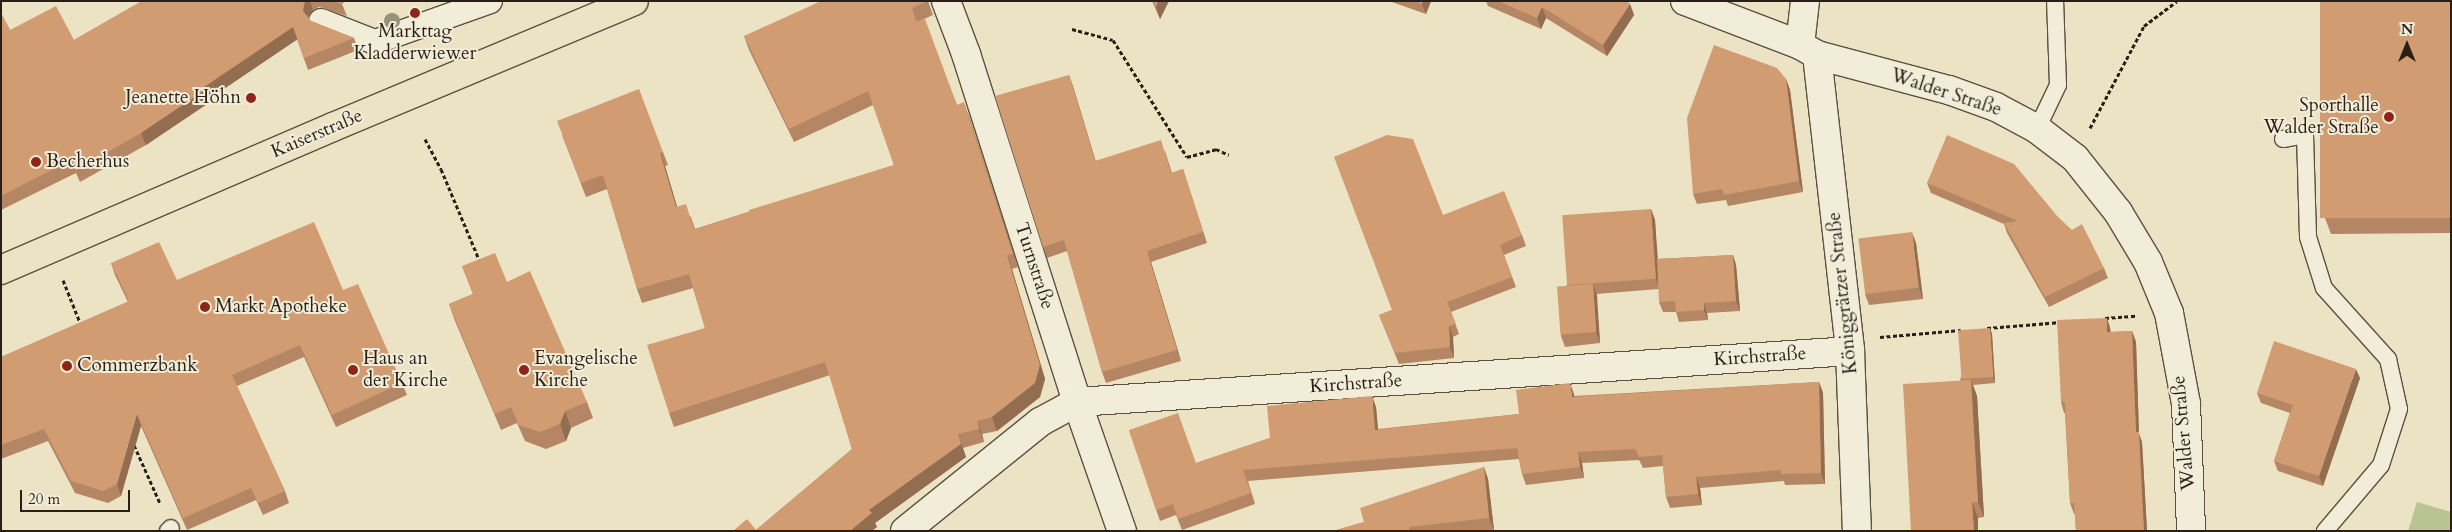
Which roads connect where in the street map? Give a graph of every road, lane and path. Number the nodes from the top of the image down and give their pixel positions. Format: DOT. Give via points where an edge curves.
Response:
graph roads {
  1 [pos="490,1"];
  2 [pos="946,1"];
  3 [pos="1685,1"];
  4 [pos="1805,1"];
  5 [pos="2055,1"];
  6 [pos="2177,1"];
  7 [pos="630,2"];
  8 [pos="321,21"];
  9 [pos="1072,29"];
  10 [pos="1809,50"];
  11 [pos="2037,129"];
  12 [pos="425,139"];
  13 [pos="2283,139"];
  14 [pos="1229,155"];
  15 [pos="2075,158"];
  16 [pos="50,249"];
  17 [pos="482,267"];
  18 [pos="1,270"];
  19 [pos="2169,313"];
  20 [pos="2101,319"];
  21 [pos="2062,322"];
  22 [pos="1985,328"];
  23 [pos="83,329"];
  24 [pos="1965,330"];
  25 [pos="1850,345"];
  26 [pos="1077,402"];
  27 [pos="132,441"];
  28 [pos="170,530"];
  29 [pos="905,531"];
  30 [pos="1122,531"];
  31 [pos="1857,531"];
  32 [pos="2191,531"];
  33 [pos="2325,531"];
  1 -- 8 [label="street" via="375,42"];
  2 -- 26 [label="street, Turnstraße" via="966,54"];
  3 -- 10 [label="street, Walder Straße"];
  4 -- 10 [label="street, Königgrätzer Straße"];
  5 -- 11 [label="lane" via="2058,85"];
  6 -- 15 [label="path" via="2144,26"];
  7 -- 16 [label="main road, Kaiserstraße"];
  9 -- 14 [label="path" via="1113,40 1187,156 1216,148"];
  10 -- 11 [label="street, Walder Straße" via="1949,90 1996,107"];
  10 -- 25 [label="street, Königgrätzer Straße"];
  11 -- 15 [label="street, Walder Straße"];
  12 -- 17 [label="path"];
  13 -- 33 [label="lane" via="2305,135 2308,237 2324,288 2388,359 2399,409 2381,465"];
  15 -- 19 [label="street, Walder Straße" via="2118,212 2148,262"];
  16 -- 18 [label="main road, Kaiserstraße"];
  16 -- 23 [label="path"];
  19 -- 20 [label="path"];
  19 -- 32 [label="street, Walder Straße" via="2186,404"];
  21 -- 22 [label="path"];
  24 -- 25 [label="path"];
  25 -- 26 [label="street, Kirchstraße"];
  25 -- 31 [label="street, Königgrätzer Straße"];
  26 -- 29 [label="street, Kirchstraße" via="1040,422"];
  26 -- 30 [label="street, Turnstraße"];
  27 -- 28 [label="path"];
}
